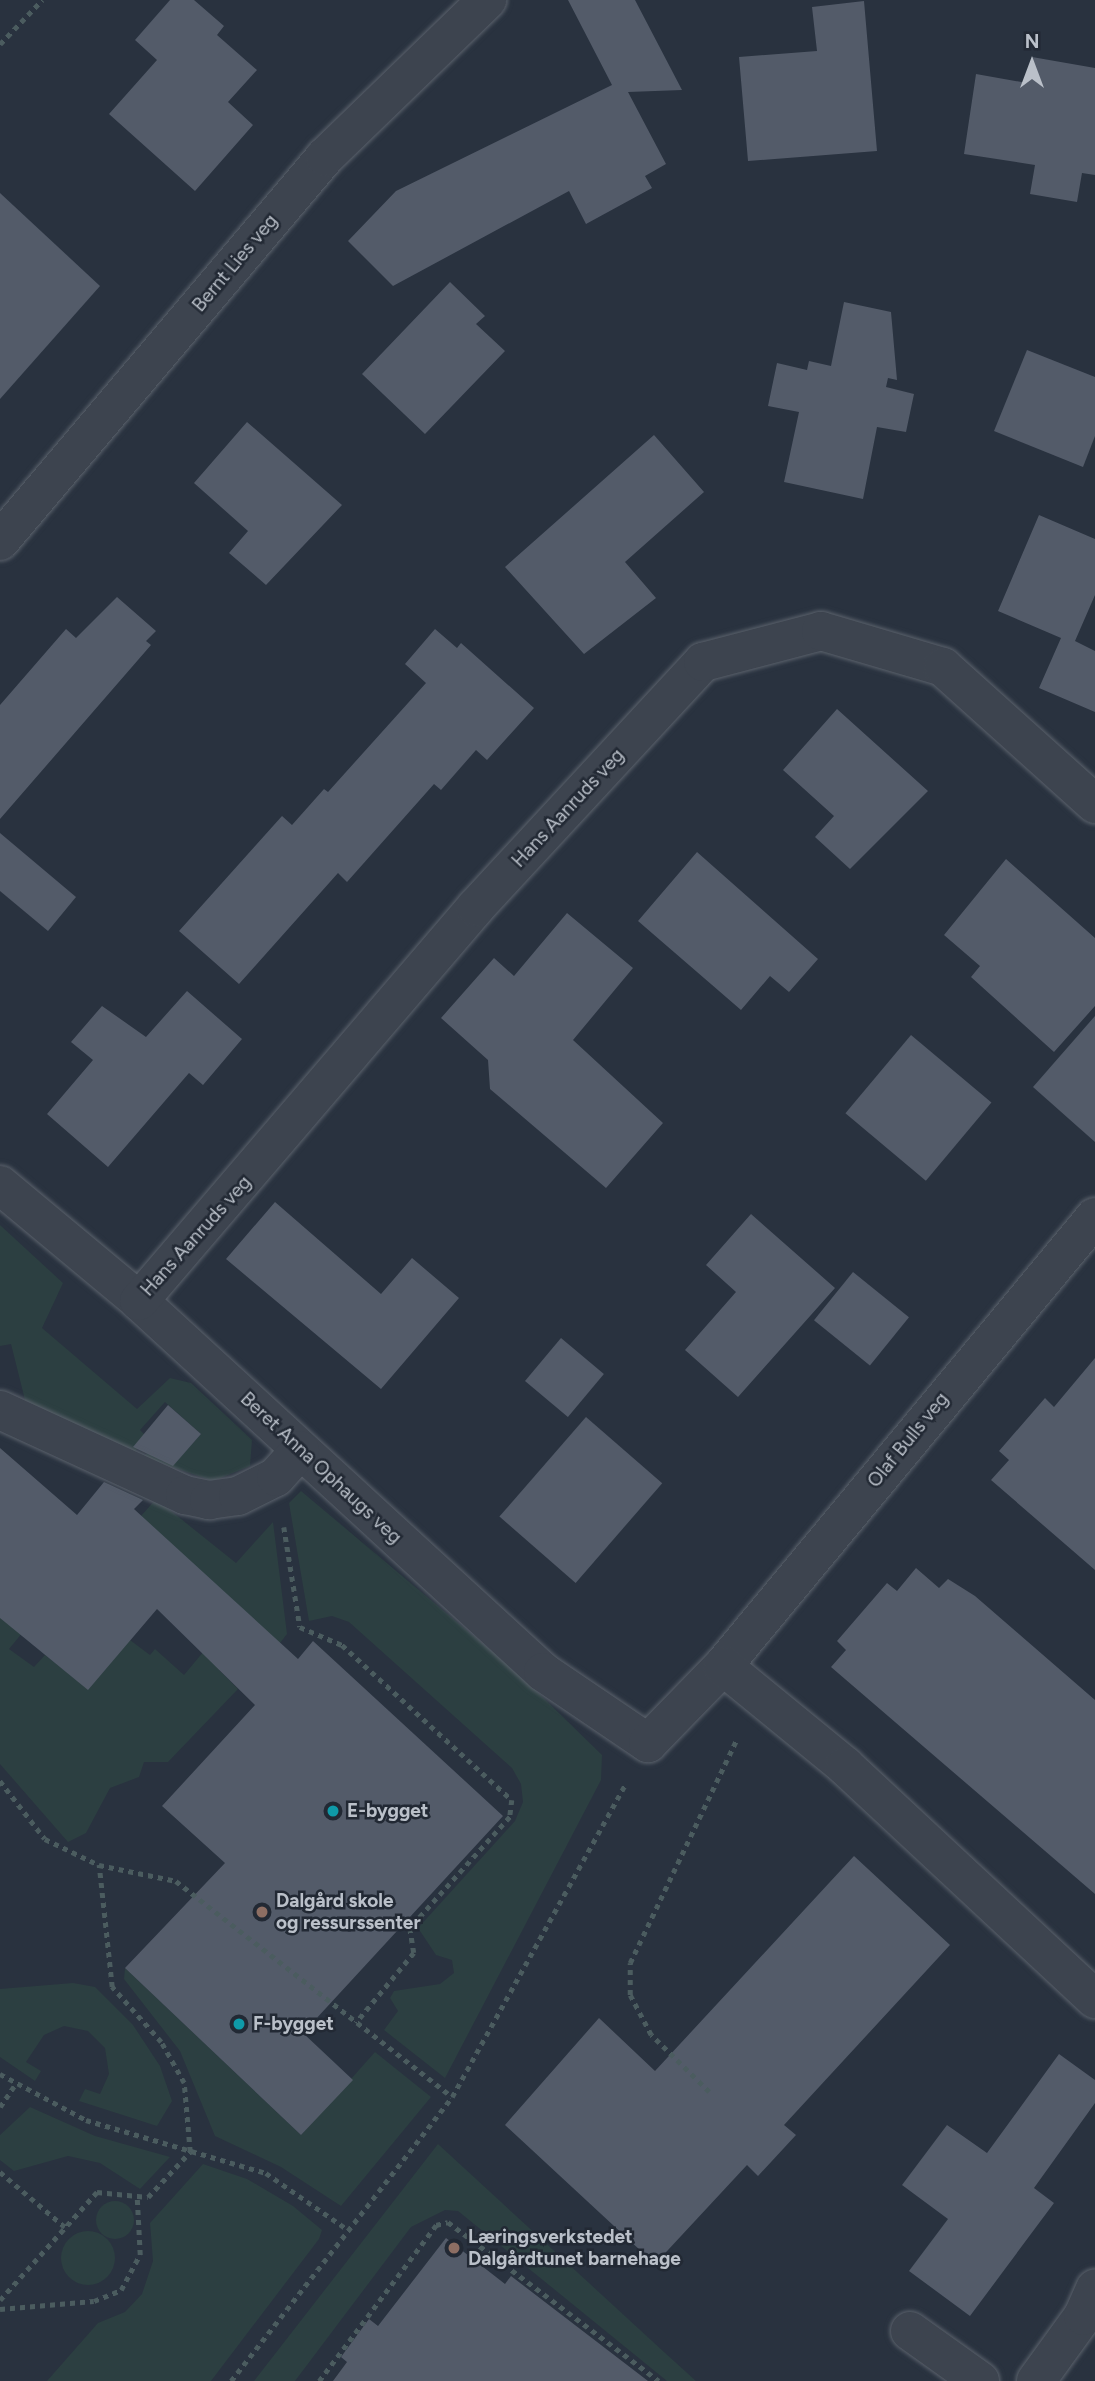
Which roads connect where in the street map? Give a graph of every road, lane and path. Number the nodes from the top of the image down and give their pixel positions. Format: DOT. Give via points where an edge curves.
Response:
graph roads {
  1 [pos="42,0"];
  2 [pos="486,0"];
  3 [pos="0,44"];
  4 [pos="0,541"];
  5 [pos="1095,804"];
  6 [pos="0,1185"];
  7 [pos="1095,1217"];
  8 [pos="139,1301"];
  9 [pos="0,1410"];
  10 [pos="288,1464"];
  11 [pos="735,1675"];
  12 [pos="648,1743"];
  13 [pos="0,1781"];
  14 [pos="99,1865"];
  15 [pos="1095,1999"];
  16 [pos="356,2023"];
  17 [pos="0,2074"];
  18 [pos="14,2086"];
  19 [pos="709,2092"];
  20 [pos="452,2096"];
  21 [pos="0,2107"];
  22 [pos="190,2152"];
  23 [pos="0,2172"];
  24 [pos="137,2198"];
  25 [pos="65,2227"];
  26 [pos="347,2229"];
  27 [pos="1095,2289"];
  28 [pos="0,2300"];
  29 [pos="0,2309"];
  30 [pos="910,2331"];
  31 [pos="231,2381"];
  32 [pos="319,2381"];
  33 [pos="659,2381"];
  34 [pos="980,2381"];
  35 [pos="1035,2381"];
  1 -- 3 [label="path"];
  2 -- 4 [label="street, Bernt Lies veg" via="325,157"];
  5 -- 8 [label="street, Hans Aanruds veg" via="943,667 821,631 703,662 476,907"];
  6 -- 8 [label="street, Beret Anna Ophaugs veg"];
  7 -- 11 [label="street, Olaf Bulls veg"];
  8 -- 10 [label="street, Beret Anna Ophaugs veg"];
  9 -- 10 [label="street" via="184,1495 238,1496"];
  10 -- 12 [label="street, Beret Anna Ophaugs veg" via="542,1672"];
  10 -- 16 [label="path" via="300,1627 342,1645 512,1800 510,1817 410,1928 414,1953"];
  11 -- 12 [label="street, Olaf Bulls veg"];
  11 -- 15 [label="street" via="845,1766"];
  11 -- 19 [label="path" via="734,1752 630,1962 630,1995 651,2035"];
  12 -- 20 [label="path"];
  13 -- 14 [label="path" via="45,1839"];
  14 -- 16 [label="path" via="176,1881"];
  14 -- 22 [label="path" via="112,1987 161,2042 184,2083"];
  16 -- 20 [label="path"];
  17 -- 18 [label="path"];
  18 -- 21 [label="path"];
  18 -- 22 [label="path" via="86,2120"];
  20 -- 26 [label="path"];
  22 -- 24 [label="path" via="157,2191"];
  22 -- 26 [label="path" via="266,2173"];
  23 -- 25 [label="path"];
  24 -- 25 [label="path" via="97,2192"];
  24 -- 29 [label="path" via="140,2255 121,2290 94,2301"];
  25 -- 28 [label="path"];
  26 -- 31 [label="path"];
  27 -- 35 [label="street" via="1083,2316"];
  30 -- 34 [label="street"];
  32 -- 33 [label="path" via="436,2225 448,2222"];
}
